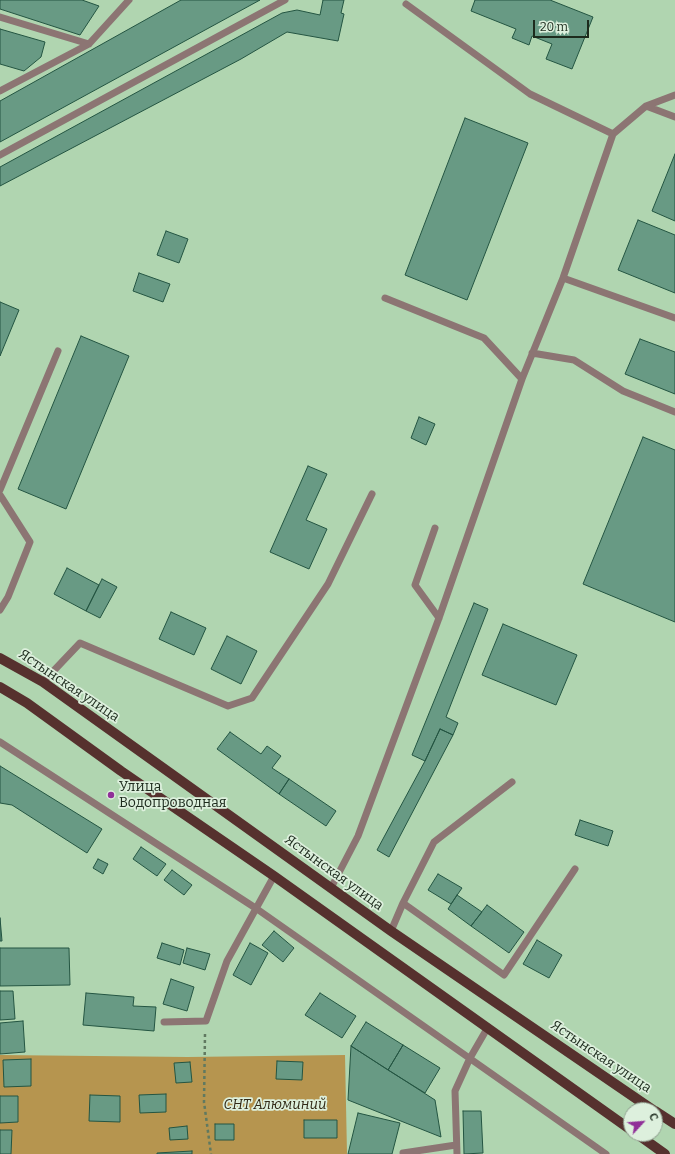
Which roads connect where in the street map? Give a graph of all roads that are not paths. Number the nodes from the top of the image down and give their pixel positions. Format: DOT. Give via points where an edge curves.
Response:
graph roads {
  1 [pos="129,0"];
  2 [pos="285,0"];
  3 [pos="406,4"];
  4 [pos="0,17"];
  5 [pos="89,44"];
  6 [pos="0,84"];
  7 [pos="3,90"];
  8 [pos="675,95"];
  9 [pos="646,106"];
  10 [pos="675,117"];
  11 [pos="613,134"];
  12 [pos="0,155"];
  13 [pos="563,278"];
  14 [pos="385,298"];
  15 [pos="675,318"];
  16 [pos="58,350"];
  17 [pos="532,353"];
  18 [pos="522,379"];
  19 [pos="675,412"];
  20 [pos="0,490"];
  21 [pos="372,494"];
  22 [pos="0,495"];
  23 [pos="434,528"];
  24 [pos="0,610"];
  25 [pos="439,618"];
  26 [pos="0,658"];
  27 [pos="43,682"];
  28 [pos="0,687"];
  29 [pos="0,742"];
  30 [pos="512,782"];
  31 [pos="575,869"];
  32 [pos="274,876"];
  33 [pos="331,888"];
  34 [pos="403,903"];
  35 [pos="257,909"];
  36 [pos="391,931"];
  37 [pos="164,1022"];
  38 [pos="488,1027"];
  39 [pos="470,1058"];
  40 [pos="641,1102"];
  41 [pos="663,1117"];
  42 [pos="623,1124"];
  43 [pos="675,1124"];
  44 [pos="648,1142"];
  45 [pos="456,1145"];
  46 [pos="403,1153"];
  47 [pos="457,1154"];
  48 [pos="606,1154"];
  49 [pos="664,1154"];
  1 -- 5 [label="lane"];
  2 -- 12 [label="lane"];
  3 -- 11 [label="lane" via="530,94"];
  4 -- 5 [label="lane"];
  5 -- 7 [label="lane"];
  6 -- 7 [label="lane"];
  8 -- 9 [label="lane"];
  9 -- 10 [label="lane"];
  9 -- 11 [label="lane"];
  11 -- 13 [label="lane"];
  13 -- 15 [label="lane"];
  13 -- 17 [label="lane"];
  14 -- 18 [label="lane" via="484,338"];
  16 -- 20 [label="lane"];
  17 -- 18 [label="lane"];
  17 -- 19 [label="lane" via="574,360 623,390"];
  18 -- 25 [label="lane"];
  21 -- 27 [label="lane" via="328,584 252,698 228,706 80,643"];
  22 -- 24 [label="lane" via="30,542 8,597"];
  23 -- 25 [label="lane" via="415,585"];
  25 -- 33 [label="lane" via="358,836"];
  26 -- 27 [label="main road, Ястынская улица"];
  27 -- 33 [label="main road, Ястынская улица"];
  28 -- 32 [label="main road" via="34,707"];
  29 -- 35 [label="lane"];
  30 -- 34 [label="lane" via="434,842"];
  31 -- 34 [label="lane" via="504,975"];
  32 -- 35 [label="lane"];
  32 -- 38 [label="main road"];
  33 -- 36 [label="main road, Ястынская улица"];
  34 -- 36 [label="lane"];
  35 -- 37 [label="lane" via="227,961 206,1021"];
  35 -- 39 [label="lane"];
  36 -- 40 [label="main road, Ястынская улица"];
  38 -- 39 [label="lane"];
  38 -- 42 [label="main road"];
  39 -- 45 [label="lane" via="454,1091"];
  39 -- 48 [label="lane"];
  41 -- 43 [label="main road, Ястынская улица"];
  44 -- 49 [label="main road"];
  45 -- 46 [label="lane"];
  45 -- 47 [label="lane"];
}
